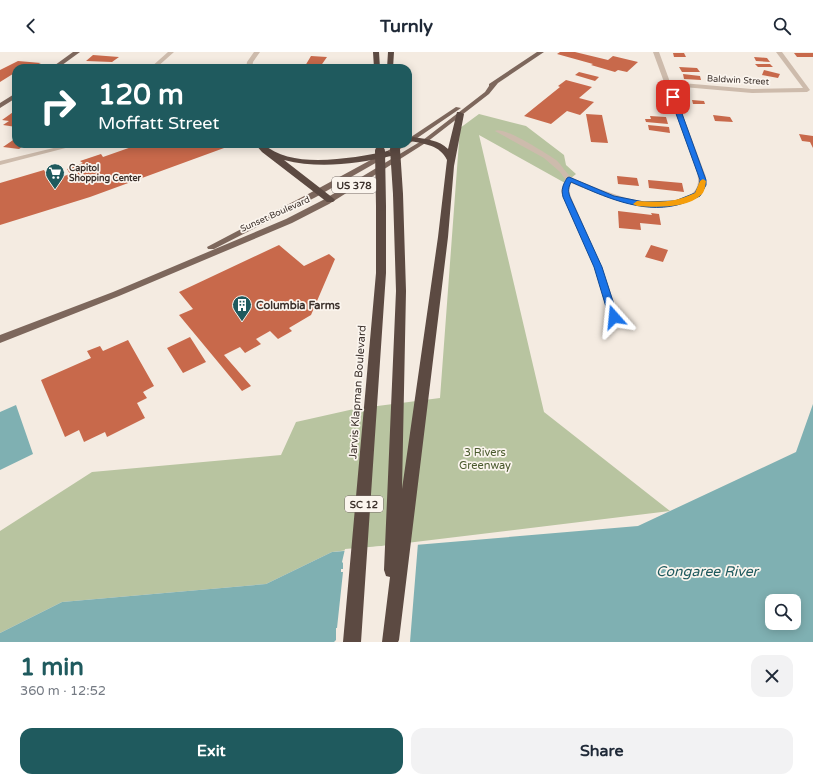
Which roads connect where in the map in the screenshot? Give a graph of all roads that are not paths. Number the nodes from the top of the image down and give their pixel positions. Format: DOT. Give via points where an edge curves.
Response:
graph roads {
  1 [pos="77,52"];
  2 [pos="171,52"];
  3 [pos="257,52"];
  4 [pos="376,52"];
  5 [pos="391,52"];
  6 [pos="541,52"];
  7 [pos="656,52"];
  8 [pos="779,52"];
  9 [pos="60,64"];
  10 [pos="158,64"];
  11 [pos="250,64"];
  12 [pos="376,64"];
  13 [pos="390,64"];
  14 [pos="496,82"];
  15 [pos="668,84"];
  16 [pos="12,97"];
  17 [pos="0,106"];
  18 [pos="460,114"];
  19 [pos="498,131"];
  20 [pos="412,140"];
  21 [pos="412,141"];
  22 [pos="425,141"];
  23 [pos="56,148"];
  24 [pos="62,148"];
  25 [pos="264,148"];
  26 [pos="382,148"];
  27 [pos="395,148"];
  28 [pos="54,150"];
  29 [pos="273,155"];
  30 [pos="451,160"];
  31 [pos="0,163"];
  32 [pos="569,179"];
  33 [pos="319,192"];
  34 [pos="330,200"];
  35 [pos="195,259"];
  36 [pos="614,317"];
  37 [pos="0,339"];
  38 [pos="390,641"];
  39 [pos="352,642"];
  1 -- 9 [label="main road"];
  2 -- 10 [label="street"];
  3 -- 11 [label="street"];
  4 -- 12 [label="highway"];
  5 -- 13 [label="highway"];
  6 -- 14 [label="main road, Sunset Boulevard / US 378"];
  7 -- 15 [label="street"];
  8 -- 15 [label="street, Baldwin Street" via="807,90 752,91"];
  14 -- 18 [label="main road, Sunset Boulevard / US 378" via="487,93"];
  14 -- 20 [label="main road, Sunset Boulevard / US 378"];
  15 -- 32 [label="street" via="701,172 703,185 698,194 676,203 644,205 611,197"];
  16 -- 17 [label="main road"];
  18 -- 22 [label="main road, Sunset Boulevard / US 378"];
  18 -- 30 [label="highway"];
  19 -- 32 [label="street" via="543,154"];
  21 -- 22 [label="highway"];
  22 -- 30 [label="highway" via="444,148"];
  22 -- 34 [label="main road, Sunset Boulevard / US 378"];
  23 -- 28 [label="street"];
  24 -- 28 [label="street"];
  25 -- 29 [label="highway"];
  26 -- 29 [label="highway" via="349,162 316,164"];
  26 -- 33 [label="main road, Sunset Boulevard / US 378"];
  26 -- 39 [label="highway, Jarvis Klapman Boulevard / SC 12, bridge" via="381,273"];
  27 -- 38 [label="highway, SC 12, bridge" via="401,291"];
  28 -- 31 [label="street"];
  29 -- 33 [label="highway"];
  30 -- 38 [label="highway" via="445,233 425,366"];
  32 -- 36 [label="street" via="566,197 598,267"];
  33 -- 34 [label="highway"];
  33 -- 35 [label="main road, Sunset Boulevard / US 378" via="212,247"];
  34 -- 35 [label="main road, Sunset Boulevard / US 378" via="289,221"];
  35 -- 37 [label="main road, Sunset Boulevard / US 378" via="116,294"];
}
